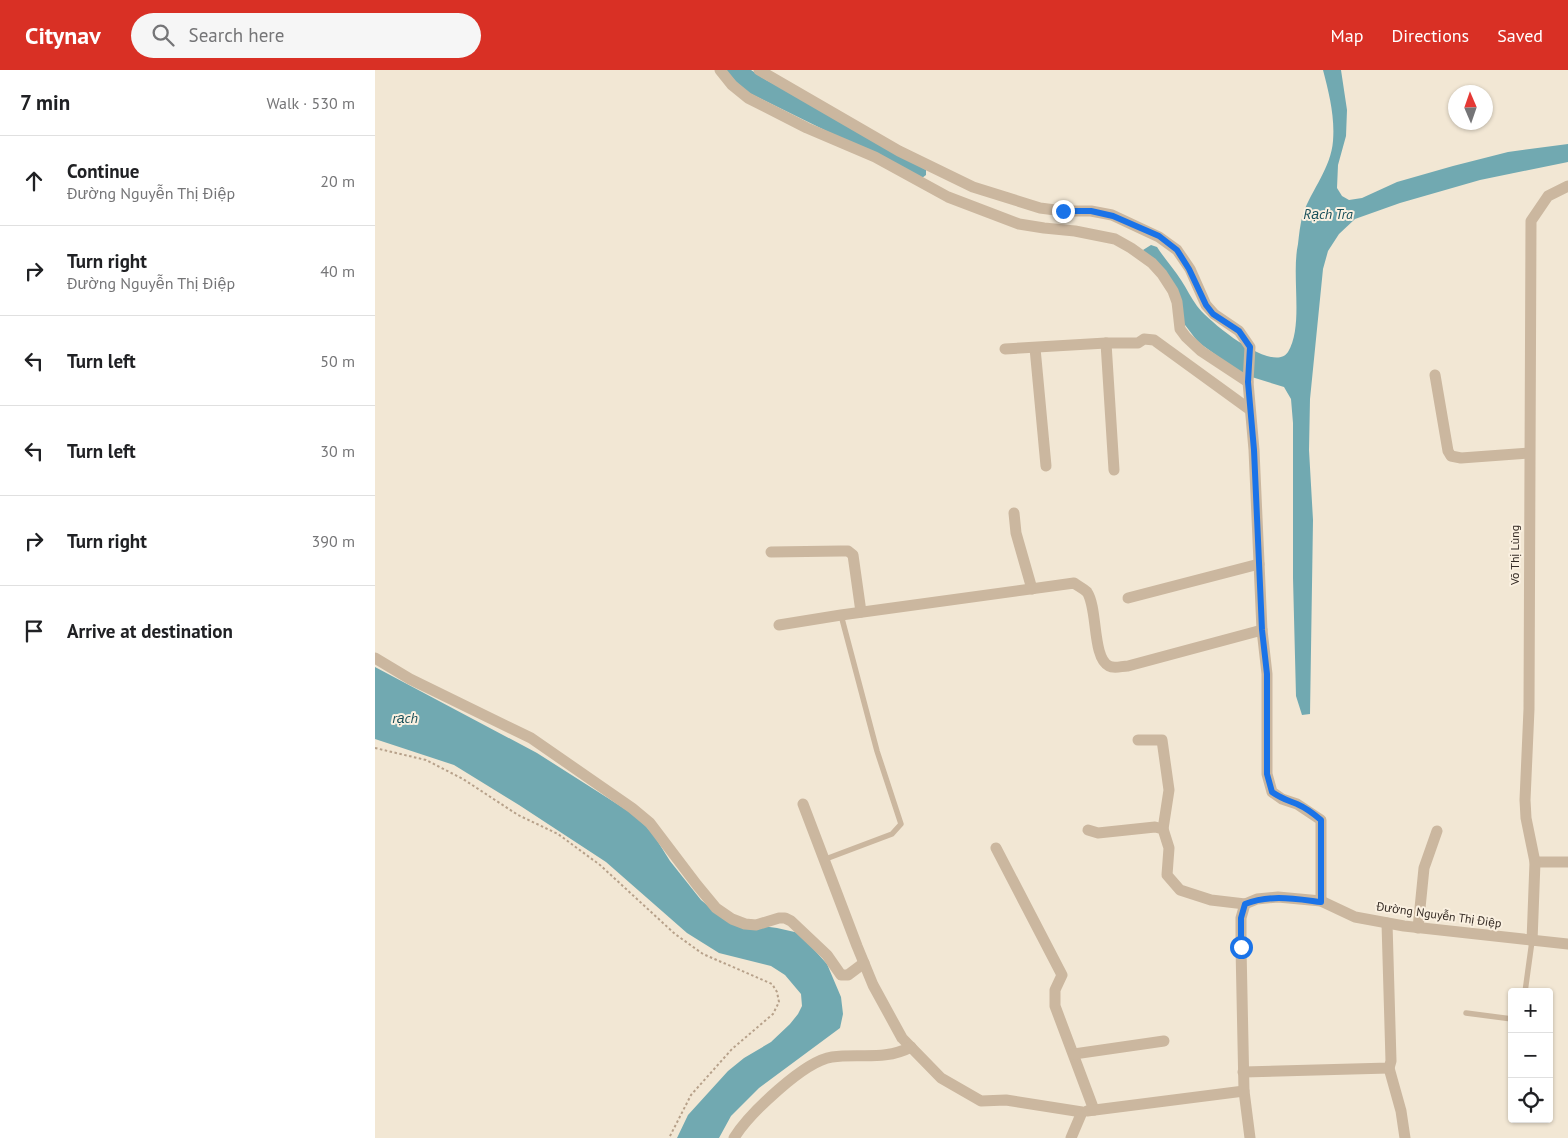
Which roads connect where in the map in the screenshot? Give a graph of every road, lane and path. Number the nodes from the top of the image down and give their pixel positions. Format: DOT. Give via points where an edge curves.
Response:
graph roads {
  1 [pos="720,70"];
  2 [pos="759,70"];
  3 [pos="1568,186"];
  4 [pos="1106,343"];
  5 [pos="1005,348"];
  6 [pos="1035,348"];
  7 [pos="1435,375"];
  8 [pos="1248,380"];
  9 [pos="1249,409"];
  10 [pos="1529,453"];
  11 [pos="1046,466"];
  12 [pos="1114,470"];
  13 [pos="1014,513"];
  14 [pos="771,552"];
  15 [pos="1259,564"];
  16 [pos="1032,589"];
  17 [pos="1128,598"];
  18 [pos="861,612"];
  19 [pos="841,615"];
  20 [pos="779,625"];
  21 [pos="1262,630"];
  22 [pos="375,658"];
  23 [pos="1139,740"];
  24 [pos="375,748"];
  25 [pos="803,804"];
  26 [pos="1163,829"];
  27 [pos="1088,830"];
  28 [pos="1437,831"];
  29 [pos="996,848"];
  30 [pos="823,860"];
  31 [pos="1535,862"];
  32 [pos="1568,862"];
  33 [pos="1321,902"];
  34 [pos="1245,904"];
  35 [pos="1387,923"];
  36 [pos="1418,928"];
  37 [pos="1532,941"];
  38 [pos="1568,944"];
  39 [pos="864,964"];
  40 [pos="1526,988"];
  41 [pos="1466,1013"];
  42 [pos="1508,1018"];
  43 [pos="1164,1041"];
  44 [pos="911,1047"];
  45 [pos="1074,1054"];
  46 [pos="1389,1068"];
  47 [pos="1243,1072"];
  48 [pos="1244,1091"];
  49 [pos="1094,1110"];
  50 [pos="1082,1112"];
  51 [pos="669,1138"];
  52 [pos="734,1138"];
  53 [pos="1071,1138"];
  54 [pos="1250,1138"];
  55 [pos="1405,1138"];
  1 -- 8 [label="street" via="748,98 875,158 948,197 1019,224 1115,239 1131,248 1152,263 1173,291 1180,330 1186,337 1201,351"];
  2 -- 8 [label="street" via="899,151 973,187 1040,208 1091,211 1113,216 1159,236 1177,250 1213,314 1239,331 1250,347"];
  3 -- 10 [label="street, Võ Thị Lùng" via="1548,196 1531,221"];
  4 -- 6 [label="street"];
  4 -- 9 [label="street" via="1133,344 1144,339 1154,340"];
  4 -- 12 [label="street"];
  5 -- 6 [label="street"];
  6 -- 11 [label="street"];
  7 -- 10 [label="street" via="1451,456"];
  8 -- 9 [label="street"];
  9 -- 15 [label="street"];
  10 -- 31 [label="street, Võ Thị Lùng" via="1529,708 1525,800"];
  13 -- 16 [label="street" via="1016,533"];
  14 -- 18 [label="street" via="841,551 853,555"];
  15 -- 17 [label="street"];
  15 -- 21 [label="street"];
  16 -- 18 [label="street"];
  16 -- 21 [label="street" via="1074,583 1088,594 1101,659 1107,666 1128,666"];
  18 -- 19 [label="street"];
  19 -- 20 [label="street"];
  19 -- 30 [label="lane" via="877,751 901,824 892,834"];
  21 -- 33 [label="street" via="1267,674 1267,774 1272,792 1321,820"];
  22 -- 39 [label="street" via="410,679 531,738 626,803 650,823 716,908 732,919 756,925 785,918 827,955 841,975 848,975"];
  23 -- 26 [label="street" via="1162,740 1169,790"];
  24 -- 51 [label="path" via="426,760 463,779 518,815 558,834 600,865 675,934 703,954 772,984 779,1002 773,1014 732,1049 691,1095"];
  25 -- 30 [label="street"];
  26 -- 27 [label="street" via="1098,833"];
  26 -- 34 [label="street" via="1169,848 1167,875 1180,890 1211,900"];
  28 -- 36 [label="street" via="1424,868"];
  29 -- 45 [label="street" via="1062,975 1055,990 1055,1006"];
  30 -- 39 [label="street"];
  31 -- 32 [label="street"];
  31 -- 37 [label="street, Võ Thị Lùng"];
  33 -- 34 [label="street, Đường Nguyễn Thị Điệp" via="1278,897"];
  33 -- 35 [label="street, Đường Nguyễn Thị Điệp" via="1355,917"];
  34 -- 47 [label="street" via="1241,918"];
  35 -- 36 [label="street, Đường Nguyễn Thị Điệp"];
  35 -- 46 [label="street"];
  36 -- 37 [label="street, Đường Nguyễn Thị Điệp"];
  37 -- 38 [label="street, Đường Nguyễn Thị Điệp"];
  37 -- 40 [label="lane"];
  39 -- 44 [label="street" via="902,1038"];
  41 -- 42 [label="lane"];
  43 -- 45 [label="street"];
  44 -- 50 [label="street" via="941,1078 981,1101 1006,1100"];
  44 -- 52 [label="street" via="871,1057 819,1060 753,1113"];
  45 -- 49 [label="street"];
  46 -- 47 [label="street"];
  46 -- 55 [label="street"];
  47 -- 48 [label="street"];
  48 -- 49 [label="street"];
  48 -- 54 [label="street"];
  49 -- 50 [label="street"];
  50 -- 53 [label="street"];
}
